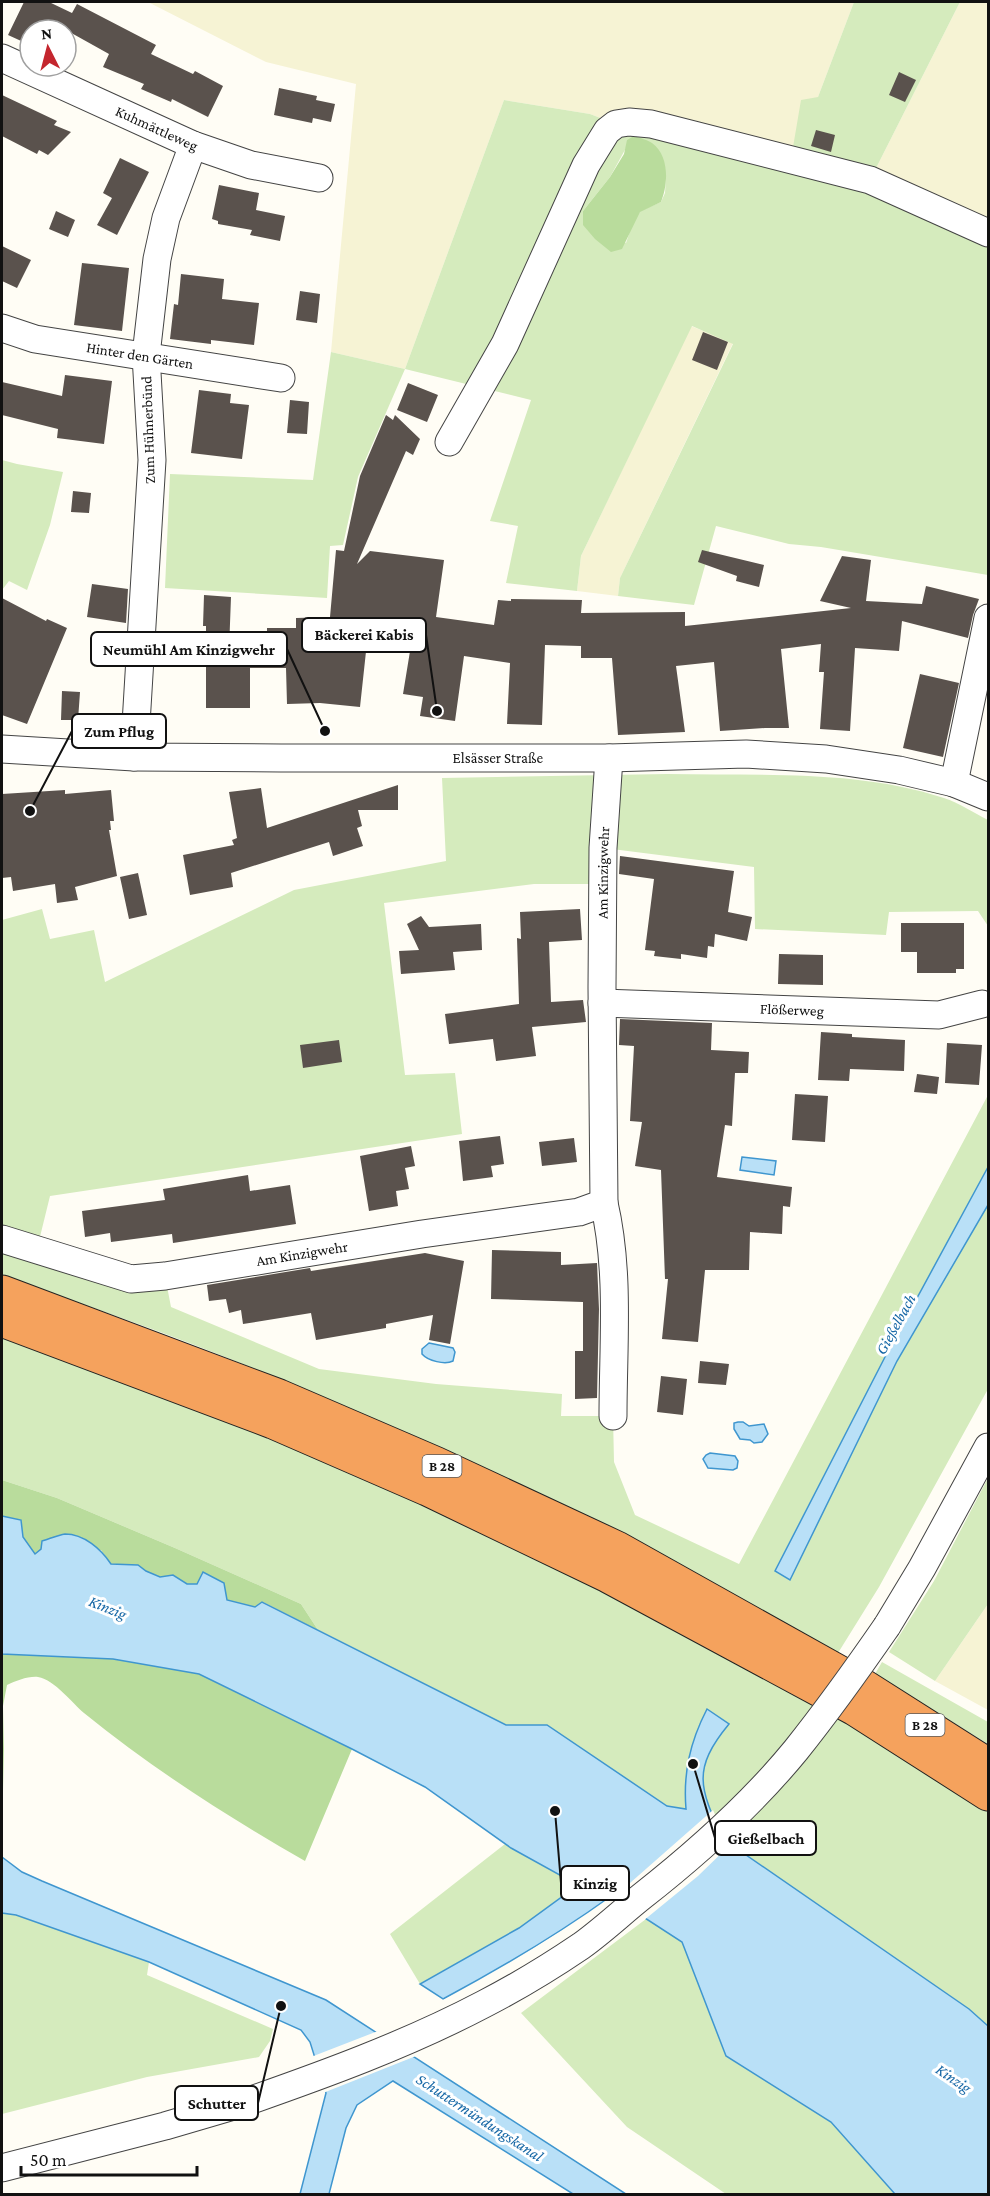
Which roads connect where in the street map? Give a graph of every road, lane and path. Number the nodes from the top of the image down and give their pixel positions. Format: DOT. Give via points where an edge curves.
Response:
graph roads {
  1 [pos="2,58"];
  2 [pos="193,145"];
  3 [pos="319,178"];
  4 [pos="988,233"];
  5 [pos="2,328"];
  6 [pos="146,355"];
  7 [pos="280,378"];
  8 [pos="449,442"];
  9 [pos="988,618"];
  10 [pos="2,749"];
  11 [pos="134,757"];
  12 [pos="609,758"];
  13 [pos="954,783"];
  14 [pos="988,798"];
  15 [pos="602,1002"];
  16 [pos="982,1004"];
  17 [pos="604,1203"];
  18 [pos="2,1239"];
  19 [pos="2,1292"];
  20 [pos="2,1320"];
  21 [pos="613,1416"];
  22 [pos="988,1447"];
  23 [pos="988,1765"];
  24 [pos="988,1794"];
  25 [pos="2,2168"];
  1 -- 2 [label="street, Kuhmättleweg"];
  2 -- 3 [label="street, Kuhmättleweg" via="251,165"];
  2 -- 6 [label="street, Zum Hühnerbünd" via="166,218"];
  4 -- 8 [label="street" via="870,180 651,124 616,124 607,131 586,165 505,344"];
  5 -- 6 [label="street, Hinter den Gärten" via="35,339"];
  6 -- 7 [label="street, Hinter den Gärten"];
  6 -- 11 [label="street, Zum Hühnerbünd" via="152,460"];
  9 -- 13 [label="street"];
  10 -- 11 [label="street, Elsässer Straße"];
  11 -- 12 [label="street, Elsässer Straße"];
  12 -- 13 [label="street, Elsässer Straße" via="746,754 803,757 899,770"];
  12 -- 15 [label="street, Am Kinzigwehr" via="603,848"];
  13 -- 14 [label="street, Elsässer Straße"];
  15 -- 16 [label="street, Flößerweg" via="939,1015"];
  15 -- 17 [label="street, Am Kinzigwehr"];
  17 -- 18 [label="street, Am Kinzigwehr" via="579,1212 131,1279"];
  17 -- 21 [label="street, Am Kinzigwehr" via="614,1278"];
  19 -- 23 [label="highway, B 28" via="279,1396 617,1548 862,1685"];
  20 -- 24 [label="highway, B 28" via="273,1422 449,1499 608,1576 855,1709"];
  22 -- 25 [label="street, bridge" via="887,1626 794,1752 743,1807 675,1870 583,1944 485,2004 317,2077 165,2126"];
}
